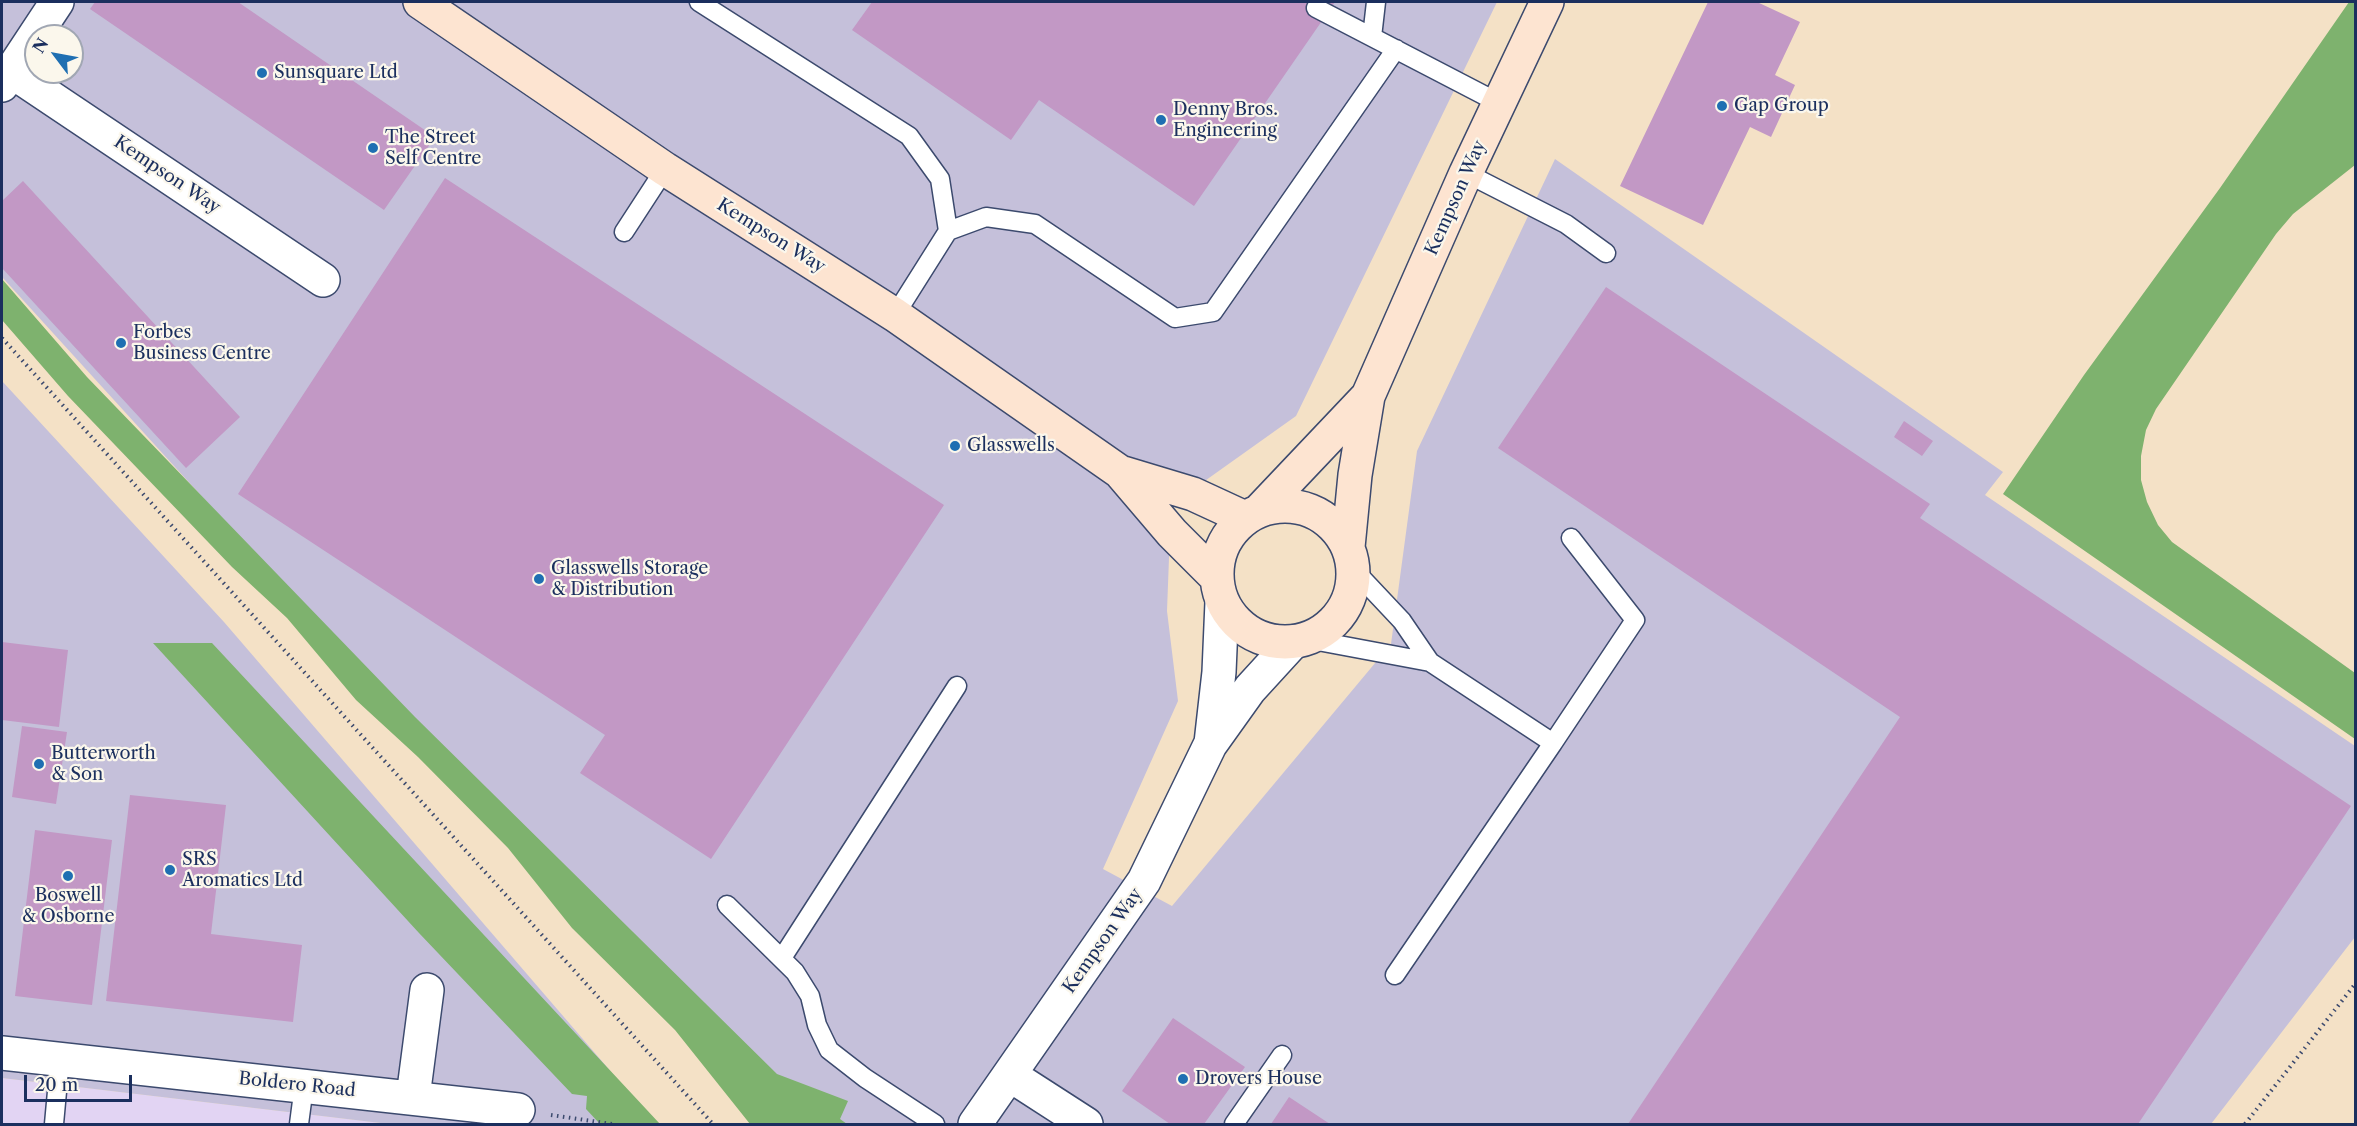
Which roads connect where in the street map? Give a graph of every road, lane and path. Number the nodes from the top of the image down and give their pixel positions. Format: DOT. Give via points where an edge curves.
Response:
graph roads {
  1 [pos="57,2"];
  2 [pos="420,2"];
  3 [pos="699,2"];
  4 [pos="1376,2"];
  5 [pos="1547,2"];
  6 [pos="1316,8"];
  7 [pos="1372,37"];
  8 [pos="1396,49"];
  9 [pos="6,78"];
  10 [pos="1499,103"];
  11 [pos="665,169"];
  12 [pos="1466,173"];
  13 [pos="948,231"];
  14 [pos="624,232"];
  15 [pos="1606,253"];
  16 [pos="323,280"];
  17 [pos="895,315"];
  18 [pos="2,338"];
  19 [pos="1368,396"];
  20 [pos="1120,472"];
  21 [pos="1252,514"];
  22 [pos="1571,538"];
  23 [pos="1351,558"];
  24 [pos="1219,590"];
  25 [pos="1300,641"];
  26 [pos="1430,662"];
  27 [pos="957,686"];
  28 [pos="1553,743"];
  29 [pos="1210,745"];
  30 [pos="727,905"];
  31 [pos="782,958"];
  32 [pos="1395,975"];
  33 [pos="2355,983"];
  34 [pos="427,990"];
  35 [pos="2,1053"];
  36 [pos="1282,1055"];
  37 [pos="60,1059"];
  38 [pos="1010,1076"];
  39 [pos="304,1086"];
  40 [pos="413,1097"];
  41 [pos="518,1110"];
  42 [pos="54,1125"];
  43 [pos="299,1125"];
  44 [pos="612,1125"];
  45 [pos="713,1125"];
  46 [pos="935,1125"];
  47 [pos="975,1125"];
  48 [pos="1086,1125"];
  49 [pos="1234,1125"];
  50 [pos="2245,1125"];
  1 -- 9 [label="street, Kempson Way"];
  2 -- 11 [label="street, Kempson Way"];
  3 -- 13 [label="lane" via="909,136 940,179"];
  4 -- 7 [label="lane"];
  5 -- 10 [label="street, Kempson Way"];
  6 -- 7 [label="lane"];
  7 -- 8 [label="lane"];
  8 -- 10 [label="lane"];
  8 -- 13 [label="lane" via="1213,312 1175,318 1035,224 986,217"];
  9 -- 16 [label="street, Kempson Way"];
  10 -- 12 [label="street, Kempson Way"];
  11 -- 14 [label="lane"];
  11 -- 17 [label="street, Kempson Way"];
  12 -- 15 [label="lane" via="1566,224"];
  12 -- 19 [label="street, Kempson Way"];
  13 -- 17 [label="lane"];
  17 -- 20 [label="street, Kempson Way"];
  18 -- 45 [label="path"];
  19 -- 21 [label="street, Kempson Way"];
  19 -- 23 [label="street, Kempson Way" via="1355,475"];
  20 -- 21 [label="street, Kempson Way"];
  20 -- 24 [label="street, Kempson Way"];
  21 -- 23 [label="street" via="1285,505 1311,510 1333,525"];
  21 -- 24 [label="street" via="1223,544 1218,561"];
  22 -- 28 [label="lane" via="1635,620"];
  23 -- 25 [label="street" via="1351,592 1342,612 1327,629"];
  23 -- 26 [label="lane"];
  24 -- 25 [label="street" via="1234,620 1251,634 1271,642"];
  24 -- 29 [label="street, Kempson Way" via="1219,672"];
  25 -- 26 [label="lane"];
  25 -- 29 [label="street, Kempson Way" via="1250,689"];
  26 -- 28 [label="lane"];
  27 -- 31 [label="lane"];
  28 -- 32 [label="lane"];
  29 -- 38 [label="street, Kempson Way" via="1144,881"];
  30 -- 31 [label="lane"];
  31 -- 46 [label="lane" via="810,996 817,1025 829,1050"];
  33 -- 50 [label="path"];
  34 -- 40 [label="street"];
  35 -- 37 [label="street, Boldero Road"];
  36 -- 49 [label="lane"];
  37 -- 39 [label="street, Boldero Road"];
  37 -- 42 [label="lane"];
  38 -- 47 [label="street, Kempson Way"];
  38 -- 48 [label="street"];
  39 -- 40 [label="street, Boldero Road"];
  39 -- 43 [label="lane"];
  40 -- 41 [label="street, Boldero Road"];
  41 -- 44 [label="path"];
}
